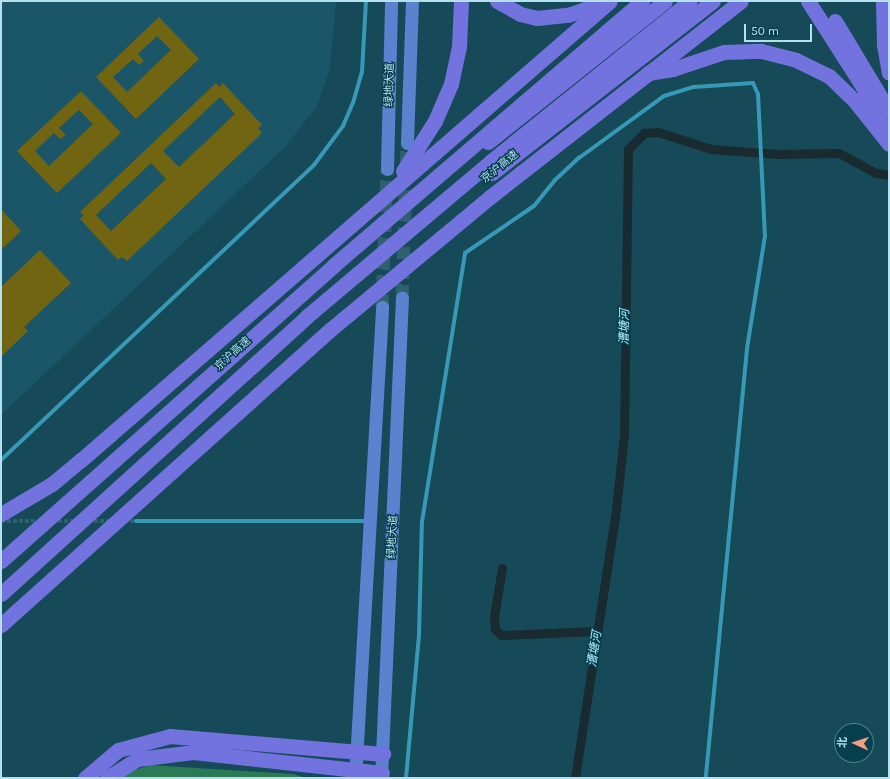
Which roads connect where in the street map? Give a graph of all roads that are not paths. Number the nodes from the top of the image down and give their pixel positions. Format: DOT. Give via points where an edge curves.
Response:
graph roads {
  1 [pos="366,1"];
  2 [pos="391,1"];
  3 [pos="412,1"];
  4 [pos="461,1"];
  5 [pos="497,1"];
  6 [pos="609,1"];
  7 [pos="642,1"];
  8 [pos="665,1"];
  9 [pos="690,1"];
  10 [pos="713,1"];
  11 [pos="741,1"];
  12 [pos="808,1"];
  13 [pos="820,1"];
  14 [pos="883,1"];
  15 [pos="648,73"];
  16 [pos="889,73"];
  17 [pos="889,111"];
  18 [pos="492,133"];
  19 [pos="889,138"];
  20 [pos="407,143"];
  21 [pos="889,144"];
  22 [pos="491,167"];
  23 [pos="387,169"];
  24 [pos="373,204"];
  25 [pos="402,296"];
  26 [pos="382,307"];
  27 [pos="1,460"];
  28 [pos="1,514"];
  29 [pos="129,518"];
  30 [pos="369,521"];
  31 [pos="1,561"];
  32 [pos="1,594"];
  33 [pos="1,625"];
  34 [pos="357,752"];
  35 [pos="383,754"];
  36 [pos="355,774"];
  37 [pos="381,776"];
  38 [pos="85,778"];
  39 [pos="107,778"];
  40 [pos="406,778"];
  41 [pos="706,778"];
  1 -- 27 [label="street" via="362,72 353,103 342,126 318,160"];
  2 -- 23 [label="main road, 绿地大道"];
  3 -- 20 [label="main road, 绿地大道"];
  4 -- 24 [label="highway" via="456,66 444,104 416,152"];
  5 -- 6 [label="highway" via="520,14 537,18 568,15"];
  6 -- 24 [label="highway"];
  7 -- 18 [label="highway, 京沪高速"];
  8 -- 18 [label="highway, 京沪高速"];
  9 -- 22 [label="highway, 京沪高速"];
  10 -- 22 [label="highway, 京沪高速"];
  11 -- 15 [label="highway"];
  12 -- 19 [label="highway" via="863,87"];
  13 -- 17 [label="highway"];
  14 -- 16 [label="highway" via="884,45"];
  15 -- 21 [label="highway" via="673,69 724,52 761,51 796,60 839,86"];
  15 -- 29 [label="highway" via="490,197 331,329"];
  18 -- 31 [label="highway, 京沪高速" via="334,265"];
  22 -- 32 [label="highway, 京沪高速" via="288,335"];
  24 -- 28 [label="highway" via="81,460 52,484"];
  25 -- 35 [label="main road, 绿地大道"];
  26 -- 30 [label="main road"];
  29 -- 30 [label="street"];
  29 -- 33 [label="highway" via="104,531"];
  30 -- 34 [label="main road"];
  34 -- 35 [label="highway"];
  34 -- 36 [label="main road"];
  34 -- 38 [label="highway" via="170,736 118,750"];
  35 -- 37 [label="main road, 绿地大道"];
  36 -- 37 [label="highway"];
  36 -- 39 [label="highway" via="217,754 171,752 137,759"];
  40 -- 41 [label="street" via="419,634 422,522 464,253 534,206 554,180 608,135 675,91 753,83 758,94 765,236 747,349"];
}
